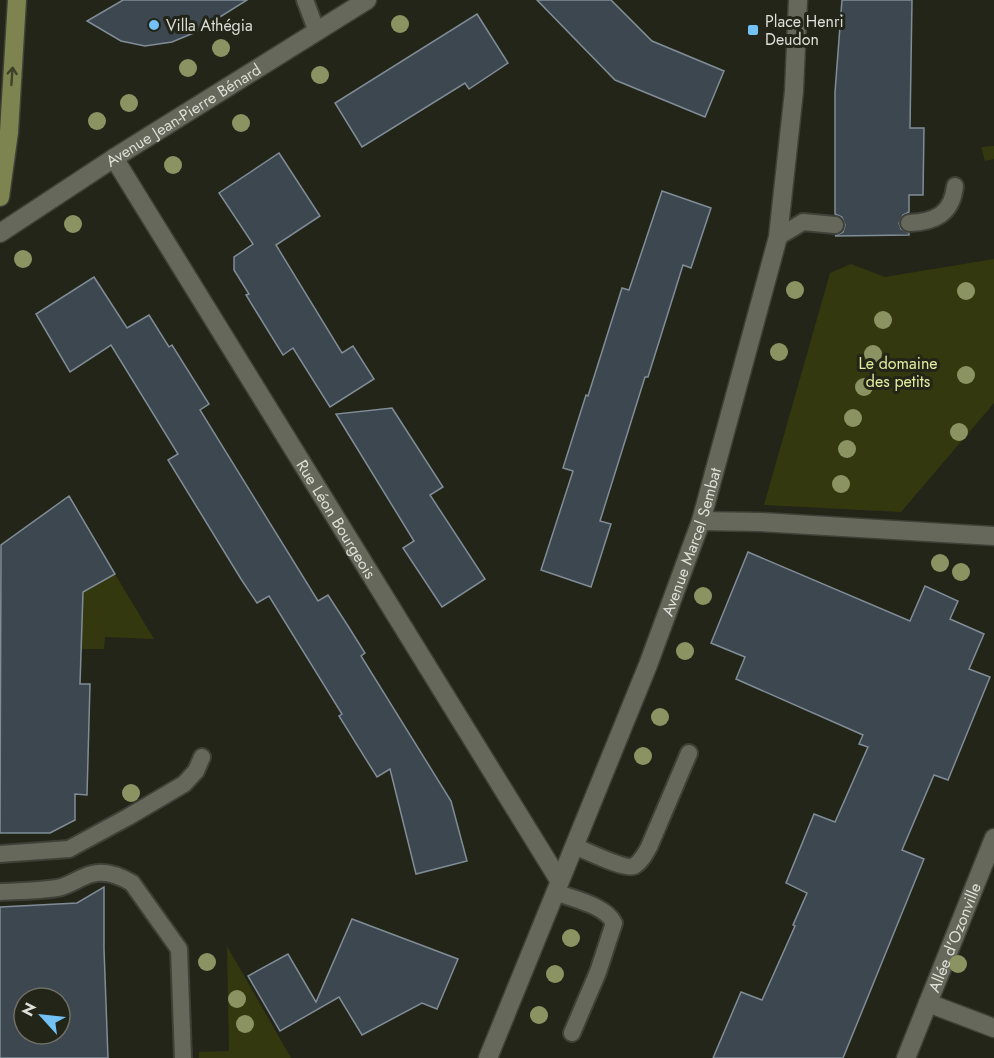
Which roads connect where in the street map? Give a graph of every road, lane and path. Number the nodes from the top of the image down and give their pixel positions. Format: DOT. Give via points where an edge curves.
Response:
graph roads {
  1 [pos="17,0"];
  2 [pos="304,0"];
  3 [pos="367,0"];
  4 [pos="798,0"];
  5 [pos="317,32"];
  6 [pos="114,158"];
  7 [pos="955,186"];
  8 [pos="0,197"];
  9 [pos="909,223"];
  10 [pos="835,225"];
  11 [pos="0,233"];
  12 [pos="778,237"];
  13 [pos="700,520"];
  14 [pos="994,536"];
  15 [pos="689,753"];
  16 [pos="202,757"];
  17 [pos="994,838"];
  18 [pos="574,846"];
  19 [pos="0,854"];
  20 [pos="557,886"];
  21 [pos="0,892"];
  22 [pos="928,1003"];
  23 [pos="994,1028"];
  24 [pos="572,1033"];
  25 [pos="183,1058"];
  26 [pos="488,1058"];
  27 [pos="906,1058"];
  8 -- 1 [label="main road, one-way" via="9,132"];
  2 -- 5 [label="lane"];
  3 -- 5 [label="street, Avenue Jean-Pierre Bénard"];
  4 -- 12 [label="street, Avenue Marcel Sembat" via="794,91"];
  5 -- 6 [label="street, Avenue Jean-Pierre Bénard"];
  6 -- 11 [label="street, Avenue Jean-Pierre Bénard"];
  6 -- 20 [label="street, Rue Léon Bourgeois"];
  7 -- 9 [label="lane" via="950,206 943,214"];
  10 -- 12 [label="lane" via="803,222"];
  12 -- 13 [label="street, Avenue Marcel Sembat"];
  13 -- 14 [label="street"];
  13 -- 18 [label="street, Avenue Marcel Sembat" via="648,665"];
  15 -- 18 [label="lane" via="649,847 634,866 624,866"];
  16 -- 19 [label="lane" via="184,784 69,849"];
  17 -- 22 [label="street, Allée d'Ozonville"];
  18 -- 20 [label="street, Avenue Marcel Sembat"];
  20 -- 24 [label="lane" via="611,916 615,923"];
  20 -- 26 [label="street, Avenue Marcel Sembat"];
  21 -- 25 [label="lane" via="58,888 91,874 120,876 132,883 178,949"];
  22 -- 23 [label="street, Allée d'Ozonville"];
  22 -- 27 [label="street, Allée d'Ozonville"];
}
